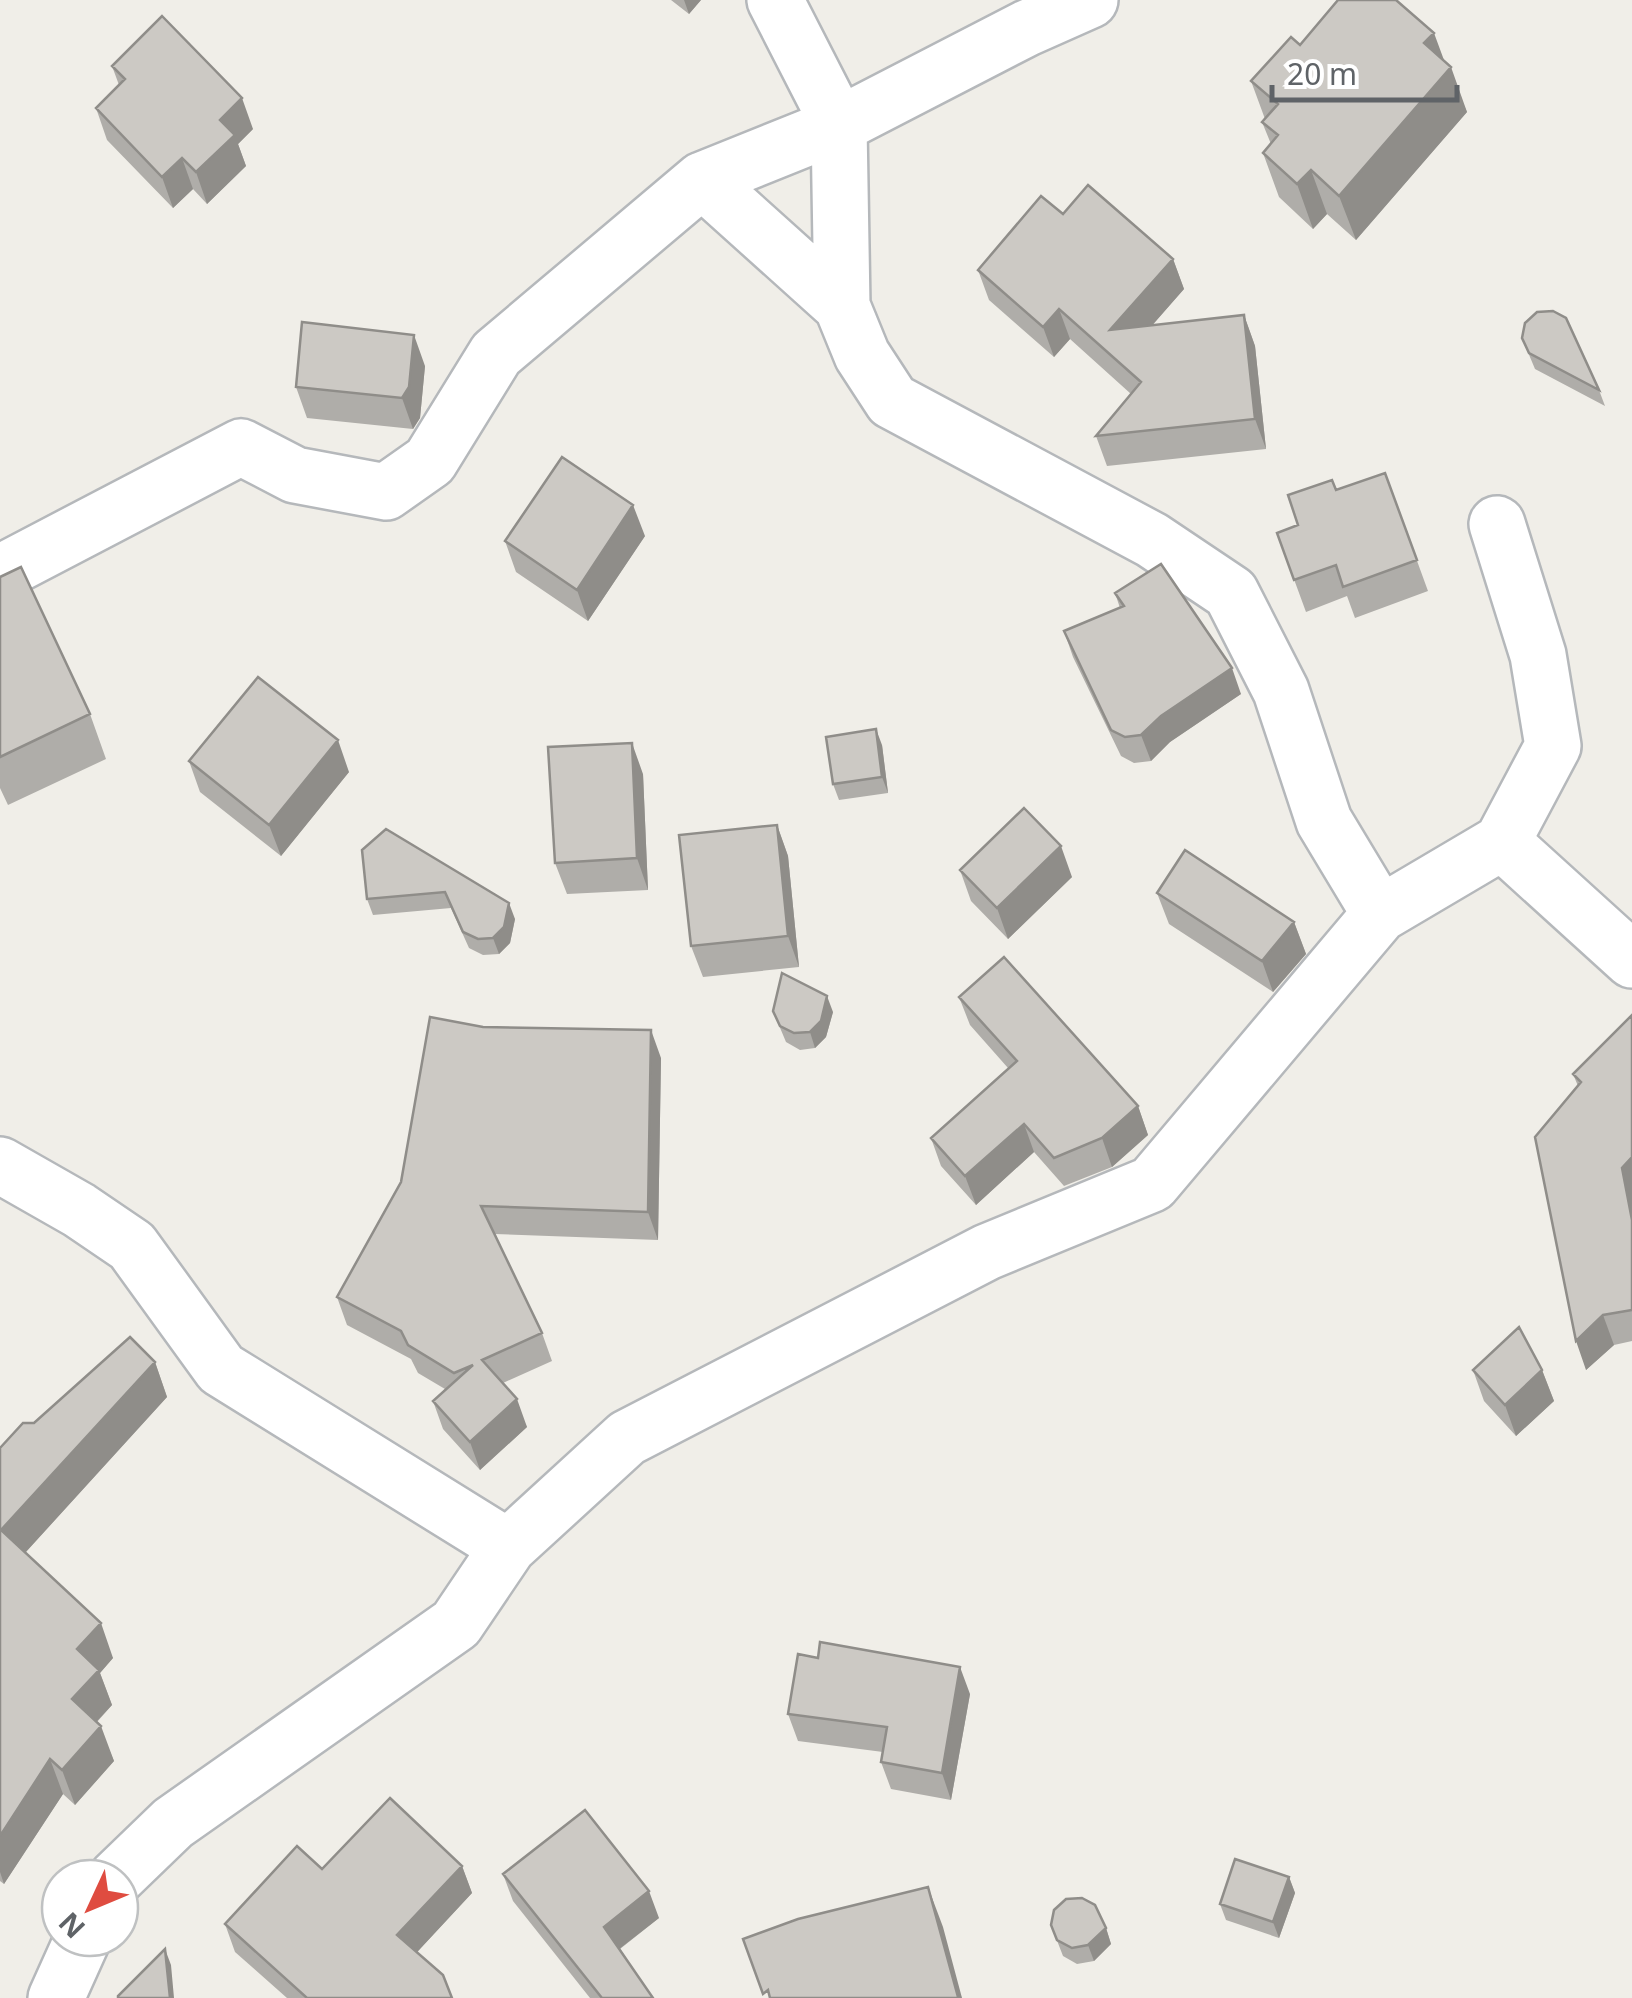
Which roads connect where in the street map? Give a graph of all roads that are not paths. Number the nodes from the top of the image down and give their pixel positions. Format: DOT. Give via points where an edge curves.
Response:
graph roads {
  1 [pos="775,0"];
  2 [pos="1090,0"];
  3 [pos="839,125"];
  4 [pos="702,180"];
  5 [pos="842,306"];
  6 [pos="1497,524"];
  7 [pos="0,573"];
  8 [pos="1502,842"];
  9 [pos="1380,914"];
  10 [pos="1632,960"];
  11 [pos="0,1166"];
  12 [pos="508,1548"];
  13 [pos="137,1858"];
  14 [pos="74,1958"];
  15 [pos="56,1998"];
  1 -- 3 [label="street"];
  2 -- 3 [label="street"];
  3 -- 4 [label="street"];
  3 -- 5 [label="street"];
  4 -- 5 [label="street"];
  4 -- 7 [label="street" via="496,354 430,460 386,492 295,474 241,447"];
  5 -- 9 [label="street" via="862,355 892,401 1152,540 1231,593 1281,691 1324,821"];
  6 -- 8 [label="street" via="1538,655 1553,746"];
  8 -- 9 [label="street"];
  8 -- 10 [label="street"];
  9 -- 12 [label="street" via="1152,1184 987,1252 627,1438"];
  11 -- 12 [label="street" via="132,1246 221,1368"];
  12 -- 13 [label="street" via="456,1624 173,1824"];
  14 -- 15 [label="street"];
}
